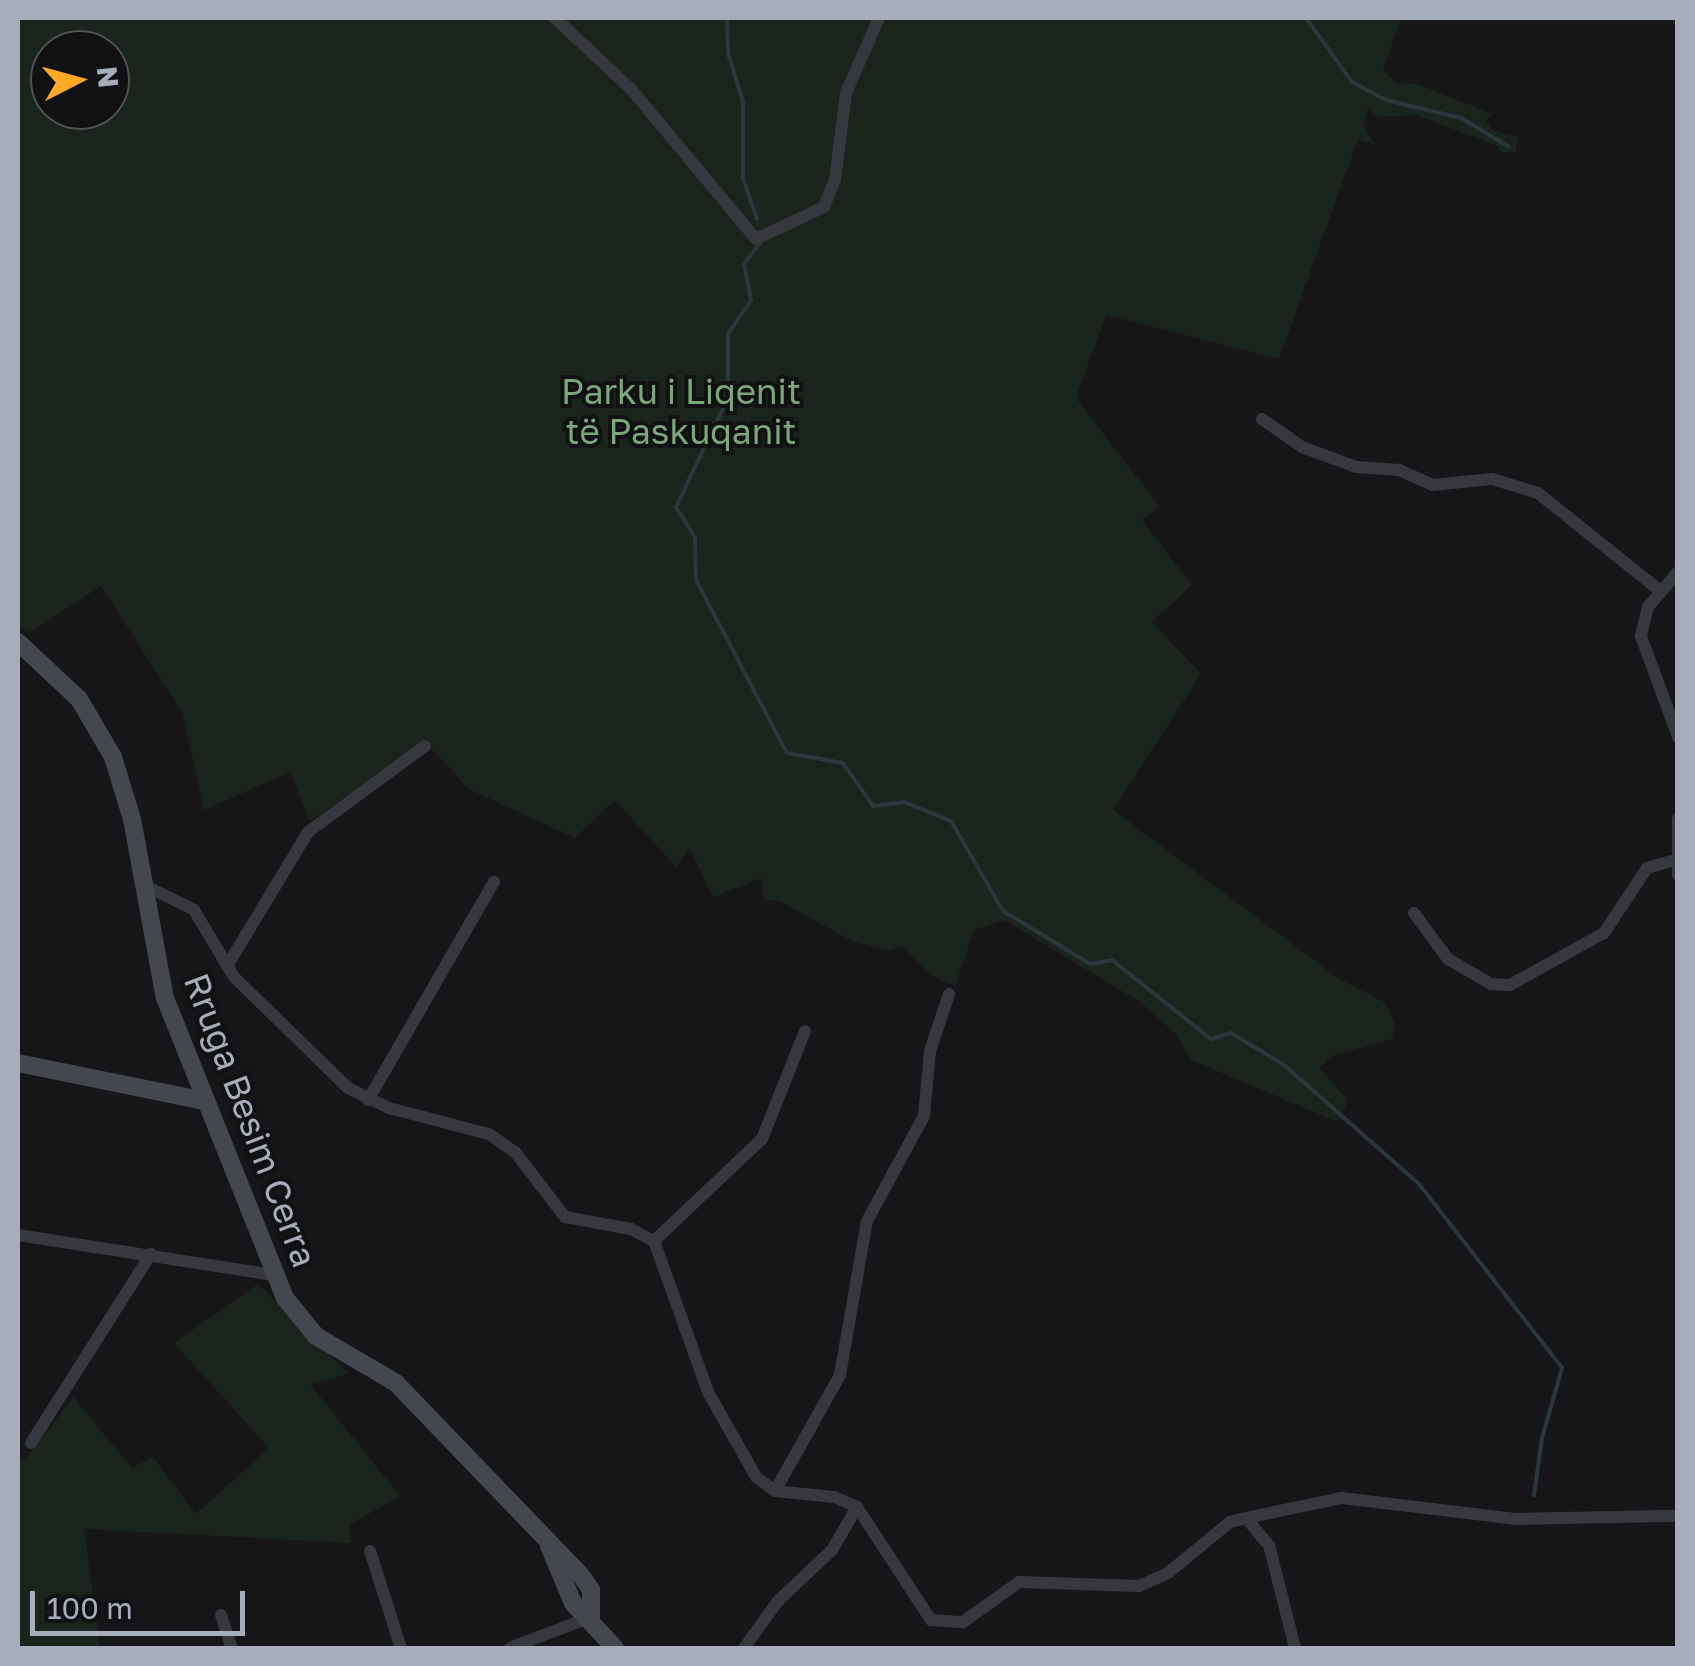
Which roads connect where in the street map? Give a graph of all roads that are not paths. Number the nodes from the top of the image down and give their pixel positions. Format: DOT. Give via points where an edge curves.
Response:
graph roads {
  1 [pos="555,18"];
  2 [pos="879,18"];
  3 [pos="1262,419"];
  4 [pos="1678,572"];
  5 [pos="1658,589"];
  6 [pos="18,642"];
  7 [pos="1678,737"];
  8 [pos="425,746"];
  9 [pos="1678,819"];
  10 [pos="1674,860"];
  11 [pos="1678,874"];
  12 [pos="494,882"];
  13 [pos="142,884"];
  14 [pos="1414,913"];
  15 [pos="227,966"];
  16 [pos="949,994"];
  17 [pos="805,1031"];
  18 [pos="18,1064"];
  19 [pos="368,1100"];
  20 [pos="204,1102"];
  21 [pos="18,1234"];
  22 [pos="654,1241"];
  23 [pos="151,1254"];
  24 [pos="274,1274"];
  25 [pos="31,1443"];
  26 [pos="775,1491"];
  27 [pos="856,1507"];
  28 [pos="1678,1516"];
  29 [pos="1246,1518"];
  30 [pos="370,1551"];
  31 [pos="220,1615"];
  32 [pos="592,1617"];
  33 [pos="232,1648"];
  34 [pos="401,1648"];
  35 [pos="510,1648"];
  36 [pos="616,1648"];
  37 [pos="744,1648"];
  38 [pos="1295,1648"];
  1 -- 2 [label="street" via="631,88 756,239 824,207 846,93"];
  3 -- 5 [label="street" via="1302,447 1356,467 1399,470 1434,485 1492,478 1538,493"];
  4 -- 5 [label="street"];
  5 -- 7 [label="street" via="1642,636"];
  6 -- 13 [label="street, Rruga Besim Cerra" via="80,699 113,757"];
  8 -- 15 [label="street" via="308,832"];
  9 -- 10 [label="street"];
  10 -- 11 [label="street"];
  10 -- 14 [label="street" via="1647,868 1604,934 1510,985 1491,984 1448,958"];
  12 -- 19 [label="street"];
  13 -- 15 [label="street" via="194,910"];
  13 -- 20 [label="street, Rruga Besim Cerra" via="165,998"];
  15 -- 19 [label="street" via="294,1039"];
  16 -- 26 [label="street" via="930,1051 924,1116 867,1221 840,1375"];
  17 -- 22 [label="street" via="762,1138"];
  18 -- 20 [label="street"];
  19 -- 22 [label="street" via="489,1134 515,1152 565,1217 630,1229"];
  20 -- 24 [label="street, Rruga Besim Cerra"];
  21 -- 23 [label="street"];
  22 -- 26 [label="street" via="708,1392 756,1477"];
  23 -- 24 [label="street"];
  23 -- 25 [label="street"];
  24 -- 32 [label="street, Rruga Besim Cerra" via="316,1336 396,1383 548,1545 573,1604"];
  26 -- 27 [label="street" via="834,1497"];
  27 -- 29 [label="street" via="877,1529 922,1612 940,1624 962,1622 1018,1582 1139,1586 1168,1573 1230,1522"];
  27 -- 37 [label="street" via="832,1550 778,1601"];
  28 -- 29 [label="street" via="1514,1519 1367,1498"];
  29 -- 38 [label="street" via="1269,1545"];
  30 -- 34 [label="street"];
  31 -- 33 [label="street"];
  32 -- 35 [label="street"];
  32 -- 36 [label="street, Rruga Besim Cerra"];
}
